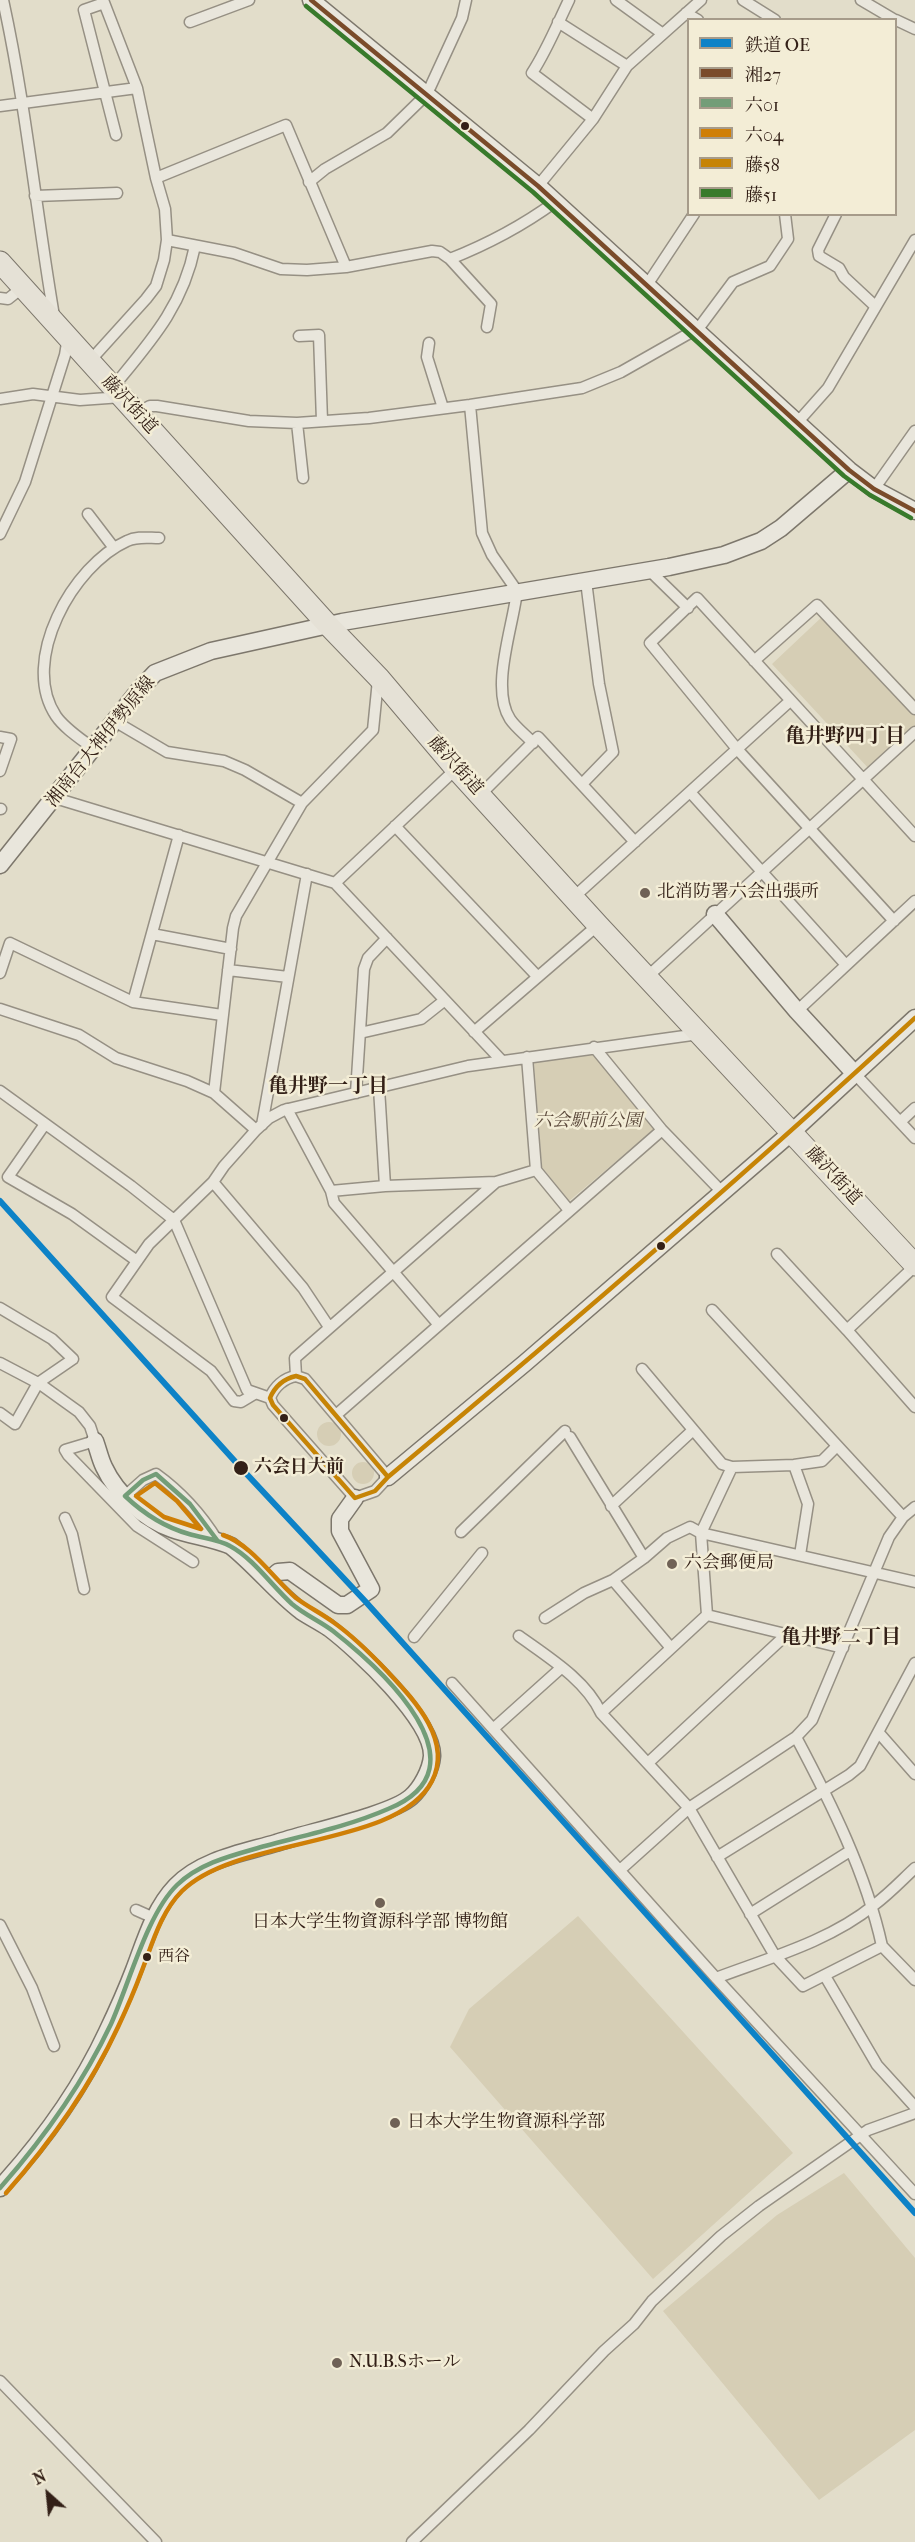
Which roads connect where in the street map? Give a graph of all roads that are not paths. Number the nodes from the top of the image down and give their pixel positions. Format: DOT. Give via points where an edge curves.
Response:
graph roads {
  1 [pos="3,0"];
  2 [pos="249,0"];
  3 [pos="311,0"];
  4 [pos="466,0"];
  5 [pos="569,0"];
  6 [pos="616,0"];
  7 [pos="700,0"];
  8 [pos="743,0"];
  9 [pos="861,0"];
  10 [pos="104,1"];
  11 [pos="686,13"];
  12 [pos="695,18"];
  13 [pos="771,18"];
  14 [pos="890,18"];
  15 [pos="897,21"];
  16 [pos="190,22"];
  17 [pos="558,22"];
  18 [pos="915,29"];
  19 [pos="663,34"];
  20 [pos="627,66"];
  21 [pos="137,88"];
  22 [pos="105,92"];
  23 [pos="427,94"];
  24 [pos="23,104"];
  25 [pos="0,106"];
  26 [pos="593,119"];
  27 [pos="116,135"];
  28 [pos="156,178"];
  29 [pos="309,182"];
  30 [pos="538,186"];
  31 [pos="117,193"];
  32 [pos="35,196"];
  33 [pos="555,202"];
  34 [pos="693,216"];
  35 [pos="785,216"];
  36 [pos="835,216"];
  37 [pos="167,240"];
  38 [pos="915,240"];
  39 [pos="195,246"];
  40 [pos="450,259"];
  41 [pos="0,262"];
  42 [pos="346,267"];
  43 [pos="647,285"];
  44 [pos="23,287"];
  45 [pos="0,298"];
  46 [pos="874,306"];
  47 [pos="487,327"];
  48 [pos="61,330"];
  49 [pos="694,330"];
  50 [pos="299,336"];
  51 [pos="429,343"];
  52 [pos="89,362"];
  53 [pos="118,392"];
  54 [pos="52,395"];
  55 [pos="0,399"];
  56 [pos="470,405"];
  57 [pos="443,408"];
  58 [pos="137,413"];
  59 [pos="322,421"];
  60 [pos="297,423"];
  61 [pos="796,424"];
  62 [pos="915,431"];
  63 [pos="849,470"];
  64 [pos="303,478"];
  65 [pos="874,489"];
  66 [pos="915,511"];
  67 [pos="88,514"];
  68 [pos="0,534"];
  69 [pos="159,538"];
  70 [pos="114,548"];
  71 [pos="650,570"];
  72 [pos="586,581"];
  73 [pos="517,591"];
  74 [pos="687,608"];
  75 [pos="327,625"];
  76 [pos="754,661"];
  77 [pos="379,678"];
  78 [pos="790,701"];
  79 [pos="915,709"];
  80 [pos="116,722"];
  81 [pos="915,732"];
  82 [pos="0,737"];
  83 [pos="533,743"];
  84 [pos="94,749"];
  85 [pos="737,749"];
  86 [pos="456,769"];
  87 [pos="0,771"];
  88 [pos="864,781"];
  89 [pos="582,784"];
  90 [pos="690,792"];
  91 [pos="481,794"];
  92 [pos="55,798"];
  93 [pos="302,802"];
  94 [pos="395,826"];
  95 [pos="810,828"];
  96 [pos="179,835"];
  97 [pos="915,836"];
  98 [pos="635,842"];
  99 [pos="267,862"];
  100 [pos="0,865"];
  101 [pos="761,873"];
  102 [pos="307,874"];
  103 [pos="335,883"];
  104 [pos="574,897"];
  105 [pos="915,901"];
  106 [pos="715,914"];
  107 [pos="894,921"];
  108 [pos="598,925"];
  109 [pos="152,934"];
  110 [pos="387,938"];
  111 [pos="231,949"];
  112 [pos="846,965"];
  113 [pos="228,970"];
  114 [pos="0,973"];
  115 [pos="537,976"];
  116 [pos="288,977"];
  117 [pos="646,978"];
  118 [pos="445,1000"];
  119 [pos="133,1002"];
  120 [pos="0,1009"];
  121 [pos="797,1011"];
  122 [pos="222,1015"];
  123 [pos="915,1018"];
  124 [pos="474,1032"];
  125 [pos="360,1033"];
  126 [pos="699,1034"];
  127 [pos="594,1047"];
  128 [pos="528,1057"];
  129 [pos="502,1061"];
  130 [pos="856,1075"];
  131 [pos="379,1088"];
  132 [pos="0,1091"];
  133 [pos="214,1093"];
  134 [pos="356,1093"];
  135 [pos="915,1108"];
  136 [pos="287,1110"];
  137 [pos="900,1122"];
  138 [pos="45,1124"];
  139 [pos="259,1128"];
  140 [pos="662,1130"];
  141 [pos="792,1132"];
  142 [pos="915,1138"];
  143 [pos="536,1170"];
  144 [pos="213,1182"];
  145 [pos="496,1182"];
  146 [pos="385,1186"];
  147 [pos="331,1191"];
  148 [pos="722,1192"];
  149 [pos="568,1209"];
  150 [pos="174,1220"];
  151 [pos="777,1254"];
  152 [pos="137,1261"];
  153 [pos="915,1265"];
  154 [pos="393,1271"];
  155 [pos="0,1308"];
  156 [pos="712,1310"];
  157 [pos="440,1325"];
  158 [pos="329,1327"];
  159 [pos="847,1330"];
  160 [pos="0,1364"];
  161 [pos="642,1369"];
  162 [pos="296,1376"];
  163 [pos="38,1383"];
  164 [pos="256,1393"];
  165 [pos="270,1398"];
  166 [pos="915,1407"];
  167 [pos="0,1413"];
  168 [pos="336,1415"];
  169 [pos="692,1431"];
  170 [pos="95,1441"];
  171 [pos="836,1447"];
  172 [pos="794,1465"];
  173 [pos="732,1467"];
  174 [pos="387,1476"];
  175 [pos="125,1496"];
  176 [pos="355,1498"];
  177 [pos="611,1506"];
  178 [pos="915,1507"];
  179 [pos="903,1517"];
  180 [pos="65,1518"];
  181 [pos="461,1532"];
  182 [pos="701,1533"];
  183 [pos="217,1540"];
  184 [pos="482,1553"];
  185 [pos="800,1555"];
  186 [pos="644,1558"];
  187 [pos="193,1562"];
  188 [pos="876,1572"];
  189 [pos="613,1580"];
  190 [pos="269,1581"];
  191 [pos="915,1582"];
  192 [pos="84,1589"];
  193 [pos="707,1615"];
  194 [pos="545,1618"];
  195 [pos="786,1635"];
  196 [pos="519,1636"];
  197 [pos="414,1637"];
  198 [pos="671,1648"];
  199 [pos="843,1648"];
  200 [pos="915,1663"];
  201 [pos="561,1668"];
  202 [pos="452,1683"];
  203 [pos="602,1713"];
  204 [pos="493,1728"];
  205 [pos="879,1732"];
  206 [pos="796,1737"];
  207 [pos="649,1762"];
  208 [pos="915,1774"];
  209 [pos="825,1790"];
  210 [pos="689,1808"];
  211 [pos="850,1851"];
  212 [pos="717,1857"];
  213 [pos="620,1870"];
  214 [pos="913,1873"];
  215 [pos="873,1906"];
  216 [pos="136,1910"];
  217 [pos="750,1914"];
  218 [pos="154,1918"];
  219 [pos="0,1925"];
  220 [pos="882,1946"];
  221 [pos="775,1956"];
  222 [pos="825,1976"];
  223 [pos="716,1978"];
  224 [pos="915,1980"];
  225 [pos="54,2046"];
  226 [pos="915,2107"];
  227 [pos="915,2113"];
  228 [pos="861,2135"];
  229 [pos="0,2188"];
  230 [pos="915,2194"];
  231 [pos="0,2381"];
  232 [pos="156,2542"];
  233 [pos="412,2542"];
  1 -- 24 [label="street"];
  2 -- 16 [label="street"];
  3 -- 23 [label="street"];
  4 -- 23 [label="street" via="462,18"];
  5 -- 17 [label="street"];
  6 -- 19 [label="street"];
  7 -- 11 [label="street"];
  8 -- 13 [label="street"];
  9 -- 14 [label="street"];
  10 -- 21 [label="street"];
  10 -- 22 [label="street" via="84,10"];
  11 -- 12 [label="street"];
  11 -- 19 [label="street"];
  15 -- 18 [label="street"];
  17 -- 20 [label="street"];
  17 -- 26 [label="street" via="547,51 532,73"];
  19 -- 20 [label="street"];
  20 -- 26 [label="street"];
  21 -- 22 [label="street"];
  21 -- 28 [label="street"];
  22 -- 24 [label="street"];
  22 -- 27 [label="street"];
  23 -- 29 [label="street" via="387,133"];
  23 -- 30 [label="street"];
  24 -- 25 [label="street"];
  24 -- 32 [label="street"];
  26 -- 30 [label="street"];
  28 -- 29 [label="street" via="286,125"];
  28 -- 37 [label="street" via="165,209"];
  29 -- 42 [label="street"];
  30 -- 33 [label="street"];
  31 -- 32 [label="street"];
  32 -- 48 [label="street"];
  33 -- 40 [label="street" via="524,224"];
  33 -- 43 [label="street"];
  34 -- 43 [label="street"];
  35 -- 49 [label="street" via="788,239 770,266 733,282"];
  36 -- 46 [label="street" via="818,250 819,256 839,268"];
  37 -- 39 [label="street"];
  37 -- 52 [label="street" via="156,286"];
  38 -- 46 [label="street"];
  39 -- 42 [label="street" via="281,268"];
  39 -- 53 [label="street" via="178,301"];
  40 -- 42 [label="street" via="432,251"];
  40 -- 47 [label="street" via="491,304"];
  41 -- 44 [label="highway, 藤沢街道"];
  43 -- 49 [label="street"];
  44 -- 45 [label="street" via="8,299"];
  44 -- 48 [label="highway, 藤沢街道"];
  46 -- 61 [label="street" via="828,388"];
  48 -- 52 [label="highway, 藤沢街道"];
  48 -- 54 [label="street" via="65,355"];
  49 -- 56 [label="street" via="632,366 582,388"];
  49 -- 61 [label="street"];
  50 -- 59 [label="street" via="319,335"];
  51 -- 57 [label="street" via="427,357"];
  52 -- 53 [label="highway, 藤沢街道"];
  53 -- 54 [label="street" via="80,400"];
  53 -- 58 [label="highway, 藤沢街道"];
  54 -- 55 [label="street"];
  54 -- 68 [label="street" via="22,490"];
  56 -- 57 [label="street"];
  56 -- 73 [label="street" via="482,533"];
  57 -- 59 [label="street"];
  58 -- 60 [label="street" via="157,406"];
  58 -- 75 [label="highway, 藤沢街道"];
  59 -- 60 [label="street"];
  60 -- 64 [label="street"];
  61 -- 63 [label="street"];
  62 -- 65 [label="street"];
  63 -- 65 [label="street"];
  63 -- 71 [label="street, 湘南台大神伊勢原線" via="761,541 724,555"];
  65 -- 66 [label="street"];
  67 -- 70 [label="street"];
  69 -- 70 [label="street" via="135,538"];
  70 -- 84 [label="street" via="73,587 56,618 44,658 46,687 56,716"];
  71 -- 72 [label="street, 湘南台大神伊勢原線"];
  71 -- 74 [label="street"];
  72 -- 73 [label="street, 湘南台大神伊勢原線"];
  72 -- 89 [label="street" via="599,684 613,752"];
  73 -- 75 [label="street, 湘南台大神伊勢原線"];
  73 -- 83 [label="street" via="503,667 503,691 511,721"];
  74 -- 76 [label="street" via="697,598"];
  74 -- 85 [label="street" via="650,643"];
  75 -- 77 [label="highway, 藤沢街道"];
  75 -- 80 [label="street, 湘南台大神伊勢原線" via="211,651 172,665 155,673"];
  76 -- 78 [label="street"];
  76 -- 79 [label="street" via="817,605"];
  77 -- 86 [label="highway, 藤沢街道"];
  77 -- 93 [label="street" via="373,730"];
  78 -- 85 [label="street"];
  78 -- 88 [label="street"];
  80 -- 84 [label="street, 湘南台大神伊勢原線"];
  80 -- 93 [label="street" via="167,752 224,761"];
  81 -- 88 [label="street"];
  82 -- 87 [label="street" via="11,739"];
  83 -- 89 [label="street" via="538,737"];
  83 -- 91 [label="street"];
  84 -- 92 [label="street, 湘南台大神伊勢原線"];
  85 -- 90 [label="street"];
  85 -- 95 [label="street"];
  86 -- 91 [label="highway, 藤沢街道"];
  86 -- 94 [label="street"];
  88 -- 95 [label="street"];
  88 -- 97 [label="street"];
  89 -- 98 [label="street"];
  90 -- 98 [label="street"];
  90 -- 101 [label="street"];
  91 -- 104 [label="highway, 藤沢街道"];
  92 -- 96 [label="street"];
  92 -- 100 [label="street, 湘南台大神伊勢原線"];
  93 -- 99 [label="street"];
  94 -- 103 [label="street"];
  94 -- 115 [label="street"];
  95 -- 101 [label="street"];
  95 -- 107 [label="street"];
  96 -- 99 [label="street"];
  96 -- 109 [label="street"];
  98 -- 104 [label="street"];
  99 -- 102 [label="street"];
  99 -- 111 [label="street" via="236,916"];
  101 -- 106 [label="street"];
  101 -- 112 [label="street"];
  102 -- 103 [label="street"];
  102 -- 116 [label="street"];
  103 -- 110 [label="street"];
  104 -- 108 [label="highway, 藤沢街道"];
  105 -- 107 [label="street"];
  106 -- 117 [label="street"];
  106 -- 121 [label="street"];
  107 -- 112 [label="street"];
  108 -- 115 [label="street"];
  108 -- 117 [label="highway, 藤沢街道"];
  109 -- 111 [label="street"];
  109 -- 119 [label="street"];
  110 -- 118 [label="street"];
  110 -- 125 [label="street" via="368,958 364,969"];
  111 -- 113 [label="street"];
  112 -- 121 [label="street"];
  113 -- 116 [label="street"];
  113 -- 122 [label="street"];
  114 -- 119 [label="street" via="10,943"];
  115 -- 124 [label="street"];
  116 -- 139 [label="street"];
  117 -- 126 [label="highway, 藤沢街道"];
  118 -- 124 [label="street"];
  118 -- 125 [label="street" via="421,1020"];
  119 -- 122 [label="street"];
  120 -- 133 [label="street" via="79,1035 116,1058"];
  121 -- 130 [label="street"];
  122 -- 133 [label="street"];
  123 -- 130 [label="street"];
  124 -- 129 [label="street"];
  125 -- 134 [label="street"];
  126 -- 127 [label="street"];
  126 -- 141 [label="highway, 藤沢街道"];
  127 -- 128 [label="street"];
  127 -- 140 [label="street"];
  128 -- 129 [label="street"];
  128 -- 143 [label="street"];
  129 -- 131 [label="street"];
  130 -- 137 [label="street"];
  130 -- 141 [label="street"];
  131 -- 134 [label="street"];
  131 -- 146 [label="street"];
  132 -- 138 [label="street"];
  133 -- 139 [label="street"];
  134 -- 136 [label="street"];
  135 -- 137 [label="street"];
  136 -- 139 [label="street" via="269,1118"];
  136 -- 147 [label="street"];
  137 -- 142 [label="street"];
  138 -- 150 [label="street"];
  138 -- 152 [label="street" via="8,1177 72,1214"];
  139 -- 144 [label="street"];
  140 -- 148 [label="street"];
  140 -- 149 [label="street"];
  141 -- 148 [label="street"];
  141 -- 153 [label="highway, 藤沢街道"];
  143 -- 145 [label="street"];
  143 -- 149 [label="street"];
  144 -- 150 [label="street"];
  144 -- 158 [label="street" via="303,1288"];
  145 -- 146 [label="street"];
  145 -- 154 [label="street"];
  146 -- 147 [label="street"];
  147 -- 154 [label="street" via="334,1203 347,1220"];
  148 -- 174 [label="street" via="525,1363"];
  149 -- 157 [label="street"];
  150 -- 152 [label="street"];
  150 -- 164 [label="street" via="248,1390"];
  151 -- 159 [label="street"];
  152 -- 164 [label="street" via="112,1297 211,1371 234,1401 241,1402"];
  153 -- 159 [label="street"];
  154 -- 157 [label="street"];
  154 -- 158 [label="street"];
  155 -- 163 [label="street" via="52,1339 73,1359"];
  156 -- 171 [label="street"];
  157 -- 168 [label="street"];
  158 -- 162 [label="street" via="295,1358"];
  159 -- 166 [label="street"];
  160 -- 163 [label="street"];
  161 -- 169 [label="street"];
  162 -- 165 [label="street" via="288,1377"];
  162 -- 168 [label="street" via="305,1379"];
  163 -- 167 [label="street" via="15,1424"];
  163 -- 170 [label="street" via="85,1418"];
  164 -- 165 [label="street"];
  165 -- 176 [label="street"];
  168 -- 174 [label="street"];
  169 -- 173 [label="street" via="722,1464"];
  169 -- 177 [label="street"];
  170 -- 175 [label="street" via="104,1467"];
  170 -- 187 [label="street" via="65,1450 137,1526"];
  171 -- 172 [label="street" via="822,1461"];
  171 -- 179 [label="street"];
  172 -- 173 [label="street"];
  172 -- 185 [label="street" via="808,1504"];
  173 -- 182 [label="street"];
  174 -- 176 [label="street" via="375,1491"];
  175 -- 183 [label="street" via="169,1528"];
  175 -- 183 [label="street" via="156,1474 205,1520"];
  176 -- 190 [label="street" via="340,1519 340,1531 371,1589 347,1605 338,1605 290,1571 278,1572"];
  177 -- 181 [label="street" via="568,1434"];
  177 -- 186 [label="street"];
  178 -- 179 [label="street"];
  179 -- 188 [label="street"];
  180 -- 192 [label="street"];
  182 -- 185 [label="street"];
  182 -- 186 [label="street" via="690,1527 667,1538"];
  182 -- 193 [label="street"];
  183 -- 190 [label="street" via="231,1546"];
  184 -- 197 [label="street"];
  185 -- 188 [label="street"];
  186 -- 189 [label="street"];
  188 -- 191 [label="street"];
  188 -- 199 [label="street"];
  189 -- 194 [label="street"];
  189 -- 198 [label="street"];
  190 -- 218 [label="street" via="375,1667 422,1725 432,1756 423,1783 410,1799 388,1810 205,1865 178,1884"];
  193 -- 195 [label="street"];
  193 -- 198 [label="street"];
  195 -- 199 [label="street"];
  195 -- 207 [label="street"];
  196 -- 201 [label="street"];
  198 -- 203 [label="street"];
  199 -- 206 [label="street" via="812,1720"];
  200 -- 205 [label="street"];
  201 -- 203 [label="street" via="596,1700"];
  201 -- 204 [label="street"];
  202 -- 204 [label="street"];
  203 -- 207 [label="street"];
  204 -- 213 [label="street"];
  205 -- 208 [label="street"];
  205 -- 209 [label="street" via="860,1766"];
  206 -- 209 [label="street"];
  206 -- 210 [label="street"];
  207 -- 210 [label="street"];
  209 -- 211 [label="street"];
  209 -- 212 [label="street"];
  210 -- 212 [label="street"];
  210 -- 213 [label="street"];
  211 -- 215 [label="street"];
  211 -- 217 [label="street"];
  212 -- 217 [label="street"];
  213 -- 223 [label="street"];
  214 -- 215 [label="street"];
  215 -- 220 [label="street"];
  215 -- 221 [label="street" via="832,1931"];
  216 -- 218 [label="street"];
  217 -- 221 [label="street"];
  218 -- 229 [label="street" via="84,2077 37,2148"];
  219 -- 225 [label="street" via="32,1988"];
  220 -- 222 [label="street"];
  220 -- 224 [label="street"];
  221 -- 222 [label="street" via="803,1986"];
  221 -- 223 [label="street"];
  222 -- 226 [label="street" via="877,2065"];
  223 -- 228 [label="street"];
  227 -- 228 [label="street"];
  228 -- 230 [label="street"];
  228 -- 233 [label="street" via="766,2200 714,2243"];
  231 -- 232 [label="street"];
}
